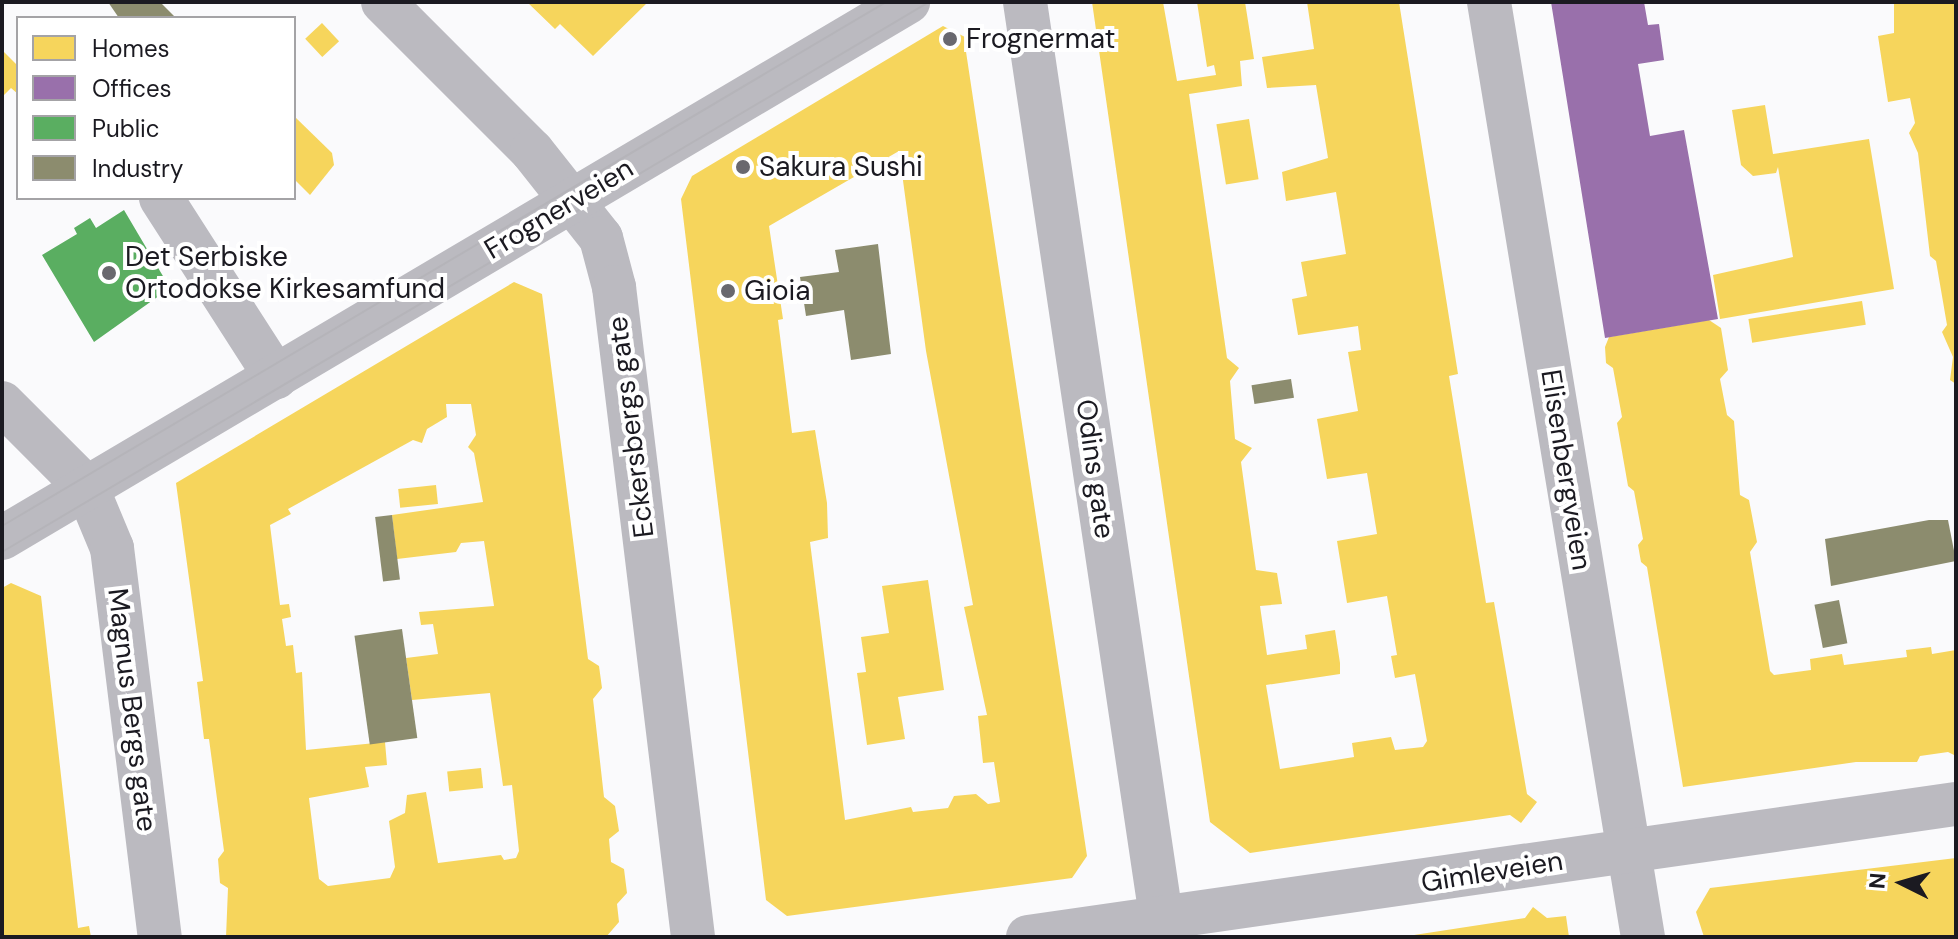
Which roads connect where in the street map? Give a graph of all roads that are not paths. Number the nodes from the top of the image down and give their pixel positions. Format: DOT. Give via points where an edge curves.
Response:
graph roads {
  1 [pos="383,2"];
  2 [pos="908,2"];
  3 [pos="1025,2"];
  4 [pos="1489,2"];
  5 [pos="162,200"];
  6 [pos="572,200"];
  7 [pos="276,377"];
  8 [pos="2,403"];
  9 [pos="87,488"];
  10 [pos="2,538"];
  11 [pos="1956,804"];
  12 [pos="1629,851"];
  13 [pos="1163,929"];
  14 [pos="160,937"];
  15 [pos="693,937"];
  16 [pos="1028,937"];
  17 [pos="1643,937"];
  1 -- 6 [label="street, Eckersbergs gate" via="532,151"];
  2 -- 6 [label="street, Frognerveien"];
  3 -- 13 [label="street, Odins gate"];
  4 -- 12 [label="street, Elisenbergveien"];
  5 -- 7 [label="street"];
  6 -- 7 [label="street, Frognerveien"];
  6 -- 15 [label="street, Eckersbergs gate" via="601,238 614,287"];
  7 -- 9 [label="street, Frognerveien"];
  8 -- 9 [label="street"];
  9 -- 10 [label="street, Frognerveien"];
  9 -- 14 [label="street, Magnus Bergs gate" via="112,548"];
  11 -- 12 [label="street, Gimleveien"];
  12 -- 13 [label="street, Gimleveien"];
  12 -- 17 [label="street, Elisenbergveien"];
  13 -- 16 [label="street, Gimleveien"];
}
